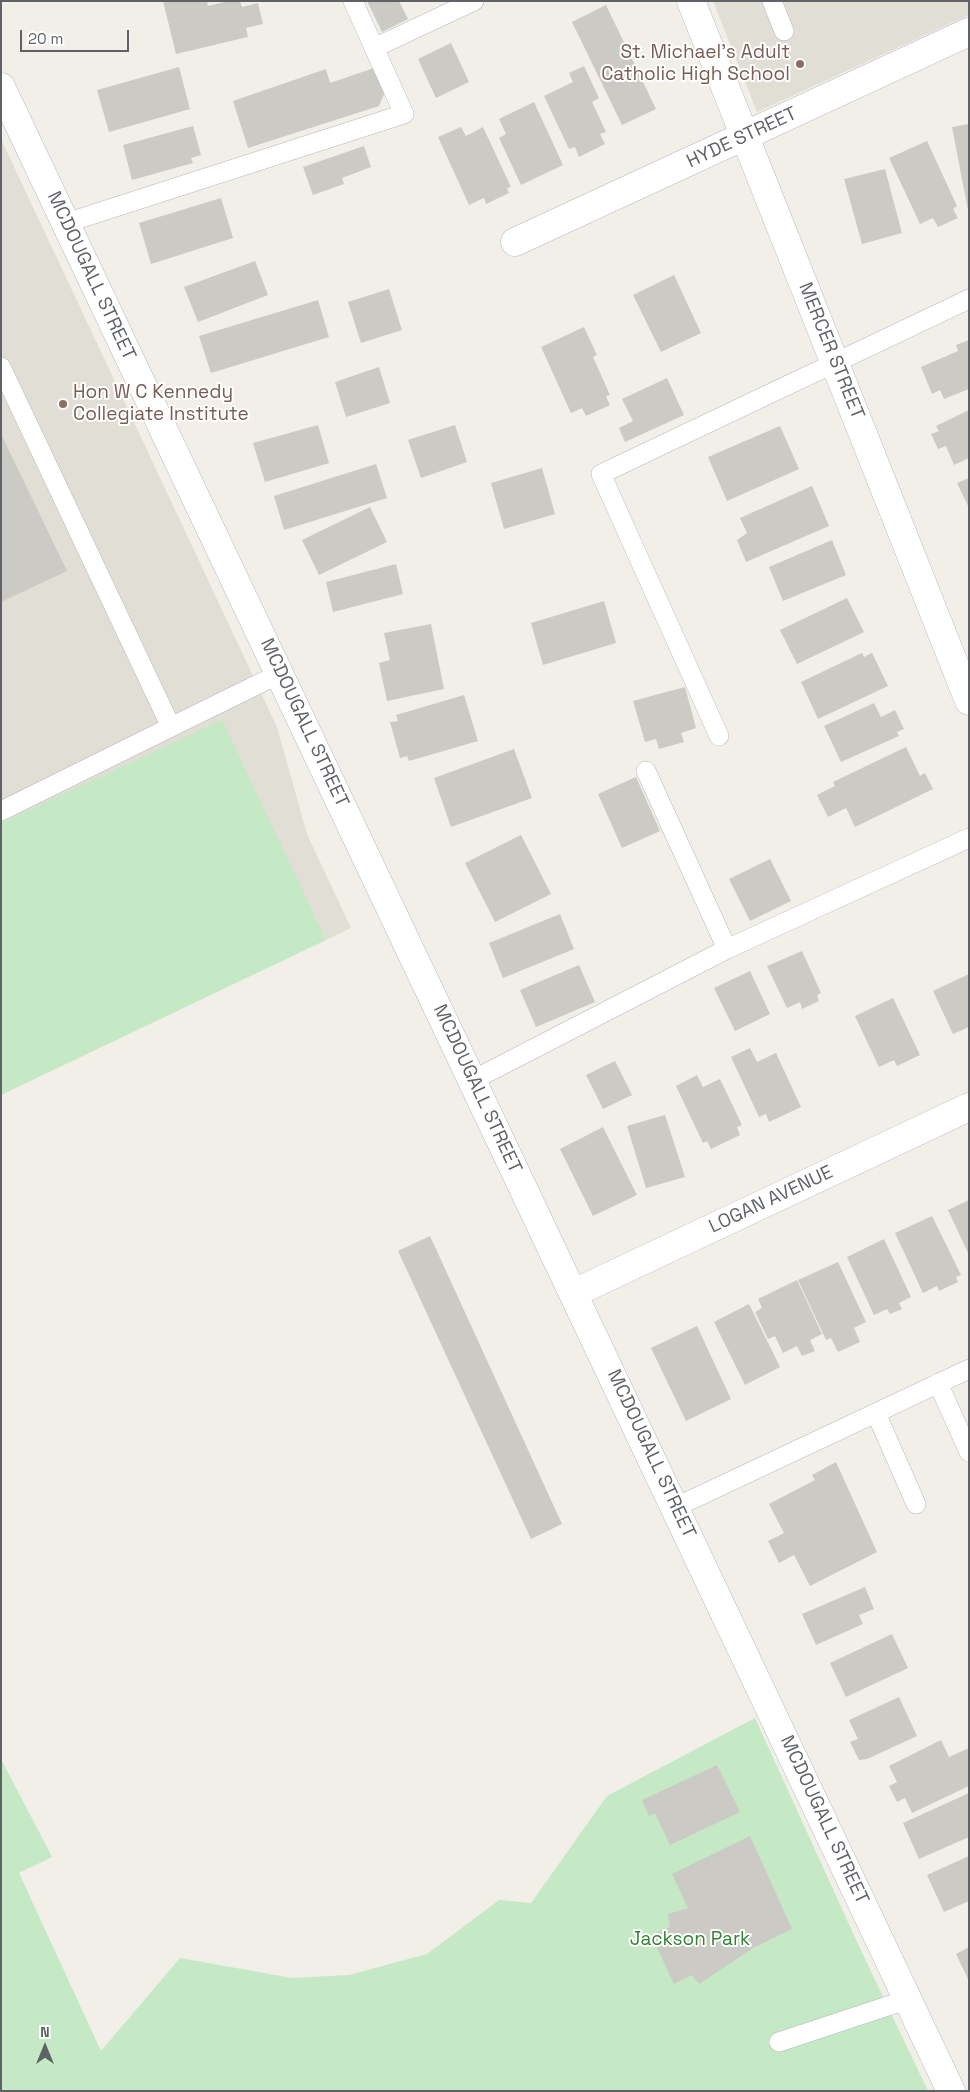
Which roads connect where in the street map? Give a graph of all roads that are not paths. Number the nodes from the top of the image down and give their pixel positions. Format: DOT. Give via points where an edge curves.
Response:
graph roads {
  1 [pos="353,1"];
  2 [pos="474,1"];
  3 [pos="691,1"];
  4 [pos="772,1"];
  5 [pos="784,31"];
  6 [pos="969,32"];
  7 [pos="374,48"];
  8 [pos="1,87"];
  9 [pos="746,136"];
  10 [pos="66,223"];
  11 [pos="515,242"];
  12 [pos="969,299"];
  13 [pos="836,363"];
  14 [pos="1,367"];
  15 [pos="281,673"];
  16 [pos="969,701"];
  17 [pos="172,727"];
  18 [pos="719,736"];
  19 [pos="646,772"];
  20 [pos="1,811"];
  21 [pos="969,838"];
  22 [pos="727,949"];
  23 [pos="472,1080"];
  24 [pos="969,1107"];
  25 [pos="574,1293"];
  26 [pos="969,1369"];
  27 [pos="938,1383"];
  28 [pos="876,1413"];
  29 [pos="969,1452"];
  30 [pos="916,1504"];
  31 [pos="676,1508"];
  32 [pos="909,1999"];
  33 [pos="778,2042"];
  34 [pos="951,2091"];
  1 -- 7 [label="lane"];
  2 -- 7 [label="lane"];
  3 -- 9 [label="street, MERCER STREET"];
  4 -- 5 [label="lane"];
  6 -- 9 [label="street, HYDE STREET"];
  7 -- 10 [label="lane" via="404,114"];
  8 -- 10 [label="street, MCDOUGALL STREET"];
  9 -- 11 [label="street, HYDE STREET"];
  9 -- 13 [label="street, MERCER STREET"];
  10 -- 15 [label="street, MCDOUGALL STREET"];
  12 -- 13 [label="lane"];
  13 -- 16 [label="street, MERCER STREET"];
  13 -- 18 [label="lane" via="601,474"];
  14 -- 17 [label="lane"];
  15 -- 17 [label="lane"];
  15 -- 23 [label="street, MCDOUGALL STREET"];
  17 -- 20 [label="lane"];
  19 -- 22 [label="lane"];
  21 -- 22 [label="lane"];
  22 -- 23 [label="lane"];
  23 -- 25 [label="street, MCDOUGALL STREET"];
  24 -- 25 [label="street, LOGAN AVENUE"];
  25 -- 31 [label="street, MCDOUGALL STREET"];
  26 -- 27 [label="lane"];
  27 -- 28 [label="lane"];
  27 -- 29 [label="lane"];
  28 -- 30 [label="lane"];
  28 -- 31 [label="lane"];
  31 -- 32 [label="street, MCDOUGALL STREET"];
  32 -- 33 [label="lane"];
  32 -- 34 [label="street, MCDOUGALL STREET"];
}
